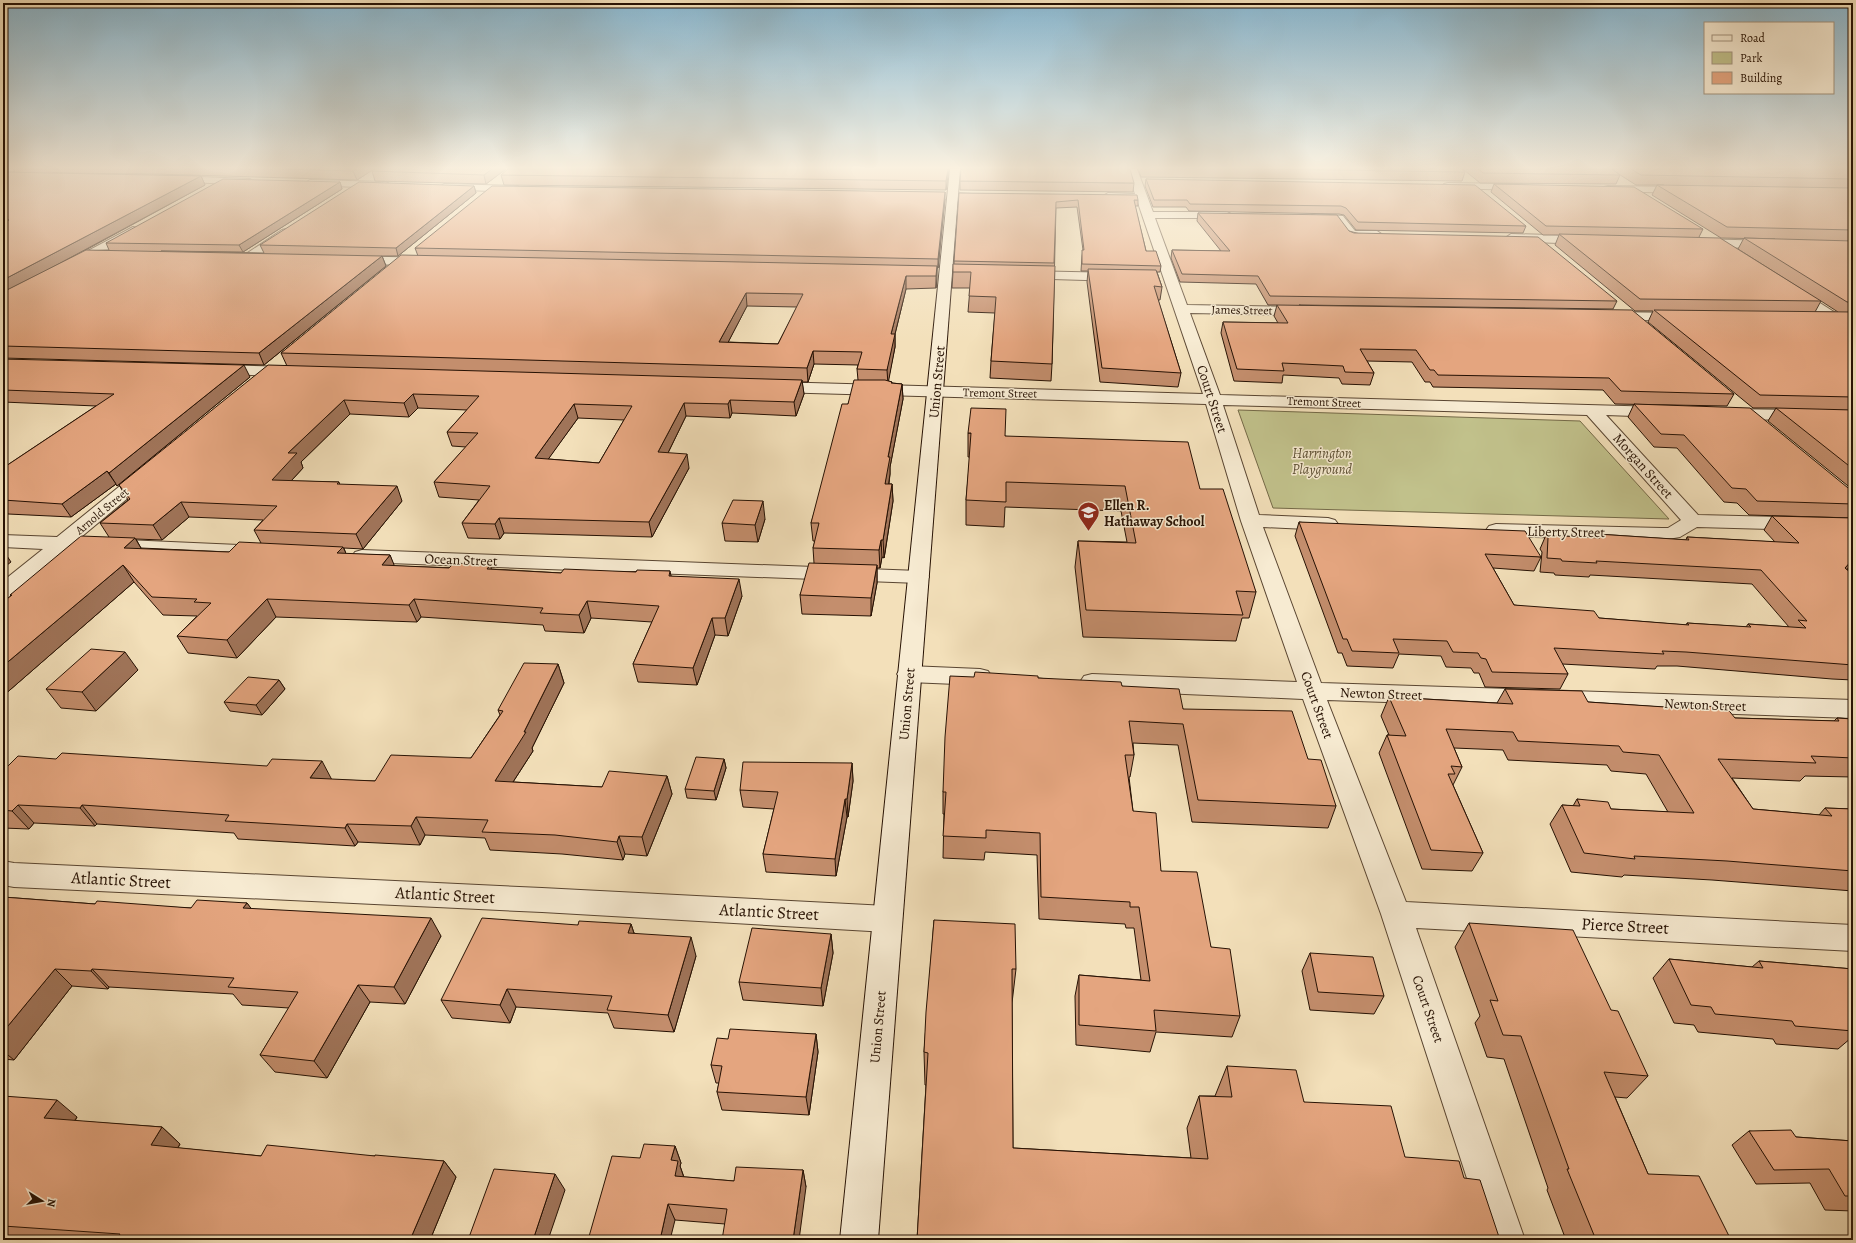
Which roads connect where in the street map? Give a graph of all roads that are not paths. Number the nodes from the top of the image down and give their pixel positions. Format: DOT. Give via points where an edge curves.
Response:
graph roads {
  1 [pos="140,227"];
  2 [pos="295,227"];
  3 [pos="952,227"];
  4 [pos="1149,227"];
  5 [pos="1346,227"];
  6 [pos="1523,227"];
  7 [pos="1698,231"];
  8 [pos="1391,236"];
  9 [pos="1499,238"];
  10 [pos="1538,239"];
  11 [pos="1600,240"];
  12 [pos="1687,243"];
  13 [pos="1718,244"];
  14 [pos="1782,245"];
  15 [pos="420,247"];
  16 [pos="1555,253"];
  17 [pos="91,255"];
  18 [pos="114,255"];
  19 [pos="1738,256"];
  20 [pos="231,258"];
  21 [pos="246,258"];
  22 [pos="270,258"];
  23 [pos="340,260"];
  24 [pos="403,261"];
  25 [pos="435,262"];
  26 [pos="64,269"];
  27 [pos="1011,275"];
  28 [pos="385,276"];
  29 [pos="1130,277"];
  30 [pos="1783,285"];
  31 [pos="1614,301"];
  32 [pos="1182,309"];
  33 [pos="1316,311"];
  34 [pos="1592,315"];
  35 [pos="1631,316"];
  36 [pos="1694,317"];
  37 [pos="1812,318"];
  38 [pos="1836,319"];
  39 [pos="1853,319"];
  40 [pos="1853,330"];
  41 [pos="1649,331"];
  42 [pos="288,357"];
  43 [pos="207,370"];
  44 [pos="269,372"];
  45 [pos="301,373"];
  46 [pos="756,386"];
  47 [pos="251,387"];
  48 [pos="936,392"];
  49 [pos="1213,399"];
  50 [pos="1731,400"];
  51 [pos="1592,410"];
  52 [pos="1678,413"];
  53 [pos="1710,413"];
  54 [pos="1749,414"];
  55 [pos="1853,416"];
  56 [pos="1766,429"];
  57 [pos="159,463"];
  58 [pos="1251,521"];
  59 [pos="1693,521"];
  60 [pos="1345,525"];
  61 [pos="1853,525"];
  62 [pos="1479,530"];
  63 [pos="3,541"];
  64 [pos="62,544"];
  65 [pos="277,553"];
  66 [pos="341,556"];
  67 [pos="919,577"];
  68 [pos="3,592"];
  69 [pos="909,674"];
  70 [pos="1003,678"];
  71 [pos="1075,681"];
  72 [pos="1312,691"];
  73 [pos="1853,709"];
  74 [pos="3,873"];
  75 [pos="1396,914"];
  76 [pos="887,920"];
  77 [pos="1853,938"];
  78 [pos="859,1240"];
  79 [pos="1506,1240"];
  1 -- 17 [label="street"];
  2 -- 21 [label="street"];
  3 -- 48 [label="street, Union Street"];
  4 -- 32 [label="street, Court Street" via="1162,278"];
  5 -- 8 [label="street" via="1352,235"];
  6 -- 10 [label="street"];
  7 -- 13 [label="street"];
  9 -- 10 [label="street"];
  10 -- 11 [label="street"];
  10 -- 16 [label="street"];
  12 -- 13 [label="street"];
  13 -- 14 [label="street"];
  13 -- 19 [label="street"];
  15 -- 24 [label="street"];
  17 -- 18 [label="street"];
  17 -- 26 [label="street"];
  20 -- 21 [label="street"];
  21 -- 22 [label="street"];
  23 -- 24 [label="street"];
  24 -- 25 [label="street"];
  24 -- 28 [label="street"];
  27 -- 29 [label="street"];
  30 -- 38 [label="street"];
  31 -- 35 [label="street"];
  32 -- 33 [label="street, James Street"];
  32 -- 49 [label="street, Court Street"];
  34 -- 35 [label="street"];
  35 -- 36 [label="street"];
  35 -- 41 [label="street"];
  37 -- 38 [label="street"];
  38 -- 39 [label="street"];
  38 -- 40 [label="street"];
  42 -- 44 [label="street"];
  43 -- 44 [label="street"];
  44 -- 45 [label="street"];
  44 -- 47 [label="street"];
  46 -- 48 [label="street, Tremont Street"];
  48 -- 49 [label="street, Tremont Street"];
  48 -- 67 [label="street, Union Street"];
  49 -- 51 [label="street, Tremont Street"];
  49 -- 58 [label="street, Court Street"];
  50 -- 54 [label="street"];
  51 -- 52 [label="street, Tremont Street"];
  51 -- 59 [label="street, Morgan Street"];
  53 -- 54 [label="street"];
  54 -- 55 [label="street"];
  54 -- 56 [label="street"];
  57 -- 64 [label="street, Arnold Street"];
  58 -- 60 [label="street"];
  58 -- 72 [label="street, Court Street"];
  59 -- 61 [label="street"];
  59 -- 62 [label="street, Liberty Street" via="1673,533 1662,534"];
  63 -- 64 [label="street"];
  64 -- 65 [label="street"];
  64 -- 68 [label="street, Arnold Street"];
  66 -- 67 [label="street, Ocean Street"];
  67 -- 69 [label="street, Union Street"];
  69 -- 70 [label="street"];
  69 -- 76 [label="street, Union Street"];
  71 -- 72 [label="street, Newton Street"];
  72 -- 73 [label="street, Newton Street"];
  72 -- 75 [label="street, Court Street"];
  74 -- 76 [label="street, Atlantic Street"];
  75 -- 77 [label="street, Pierce Street"];
  75 -- 79 [label="street, Court Street"];
  76 -- 78 [label="street, Union Street"];
}
